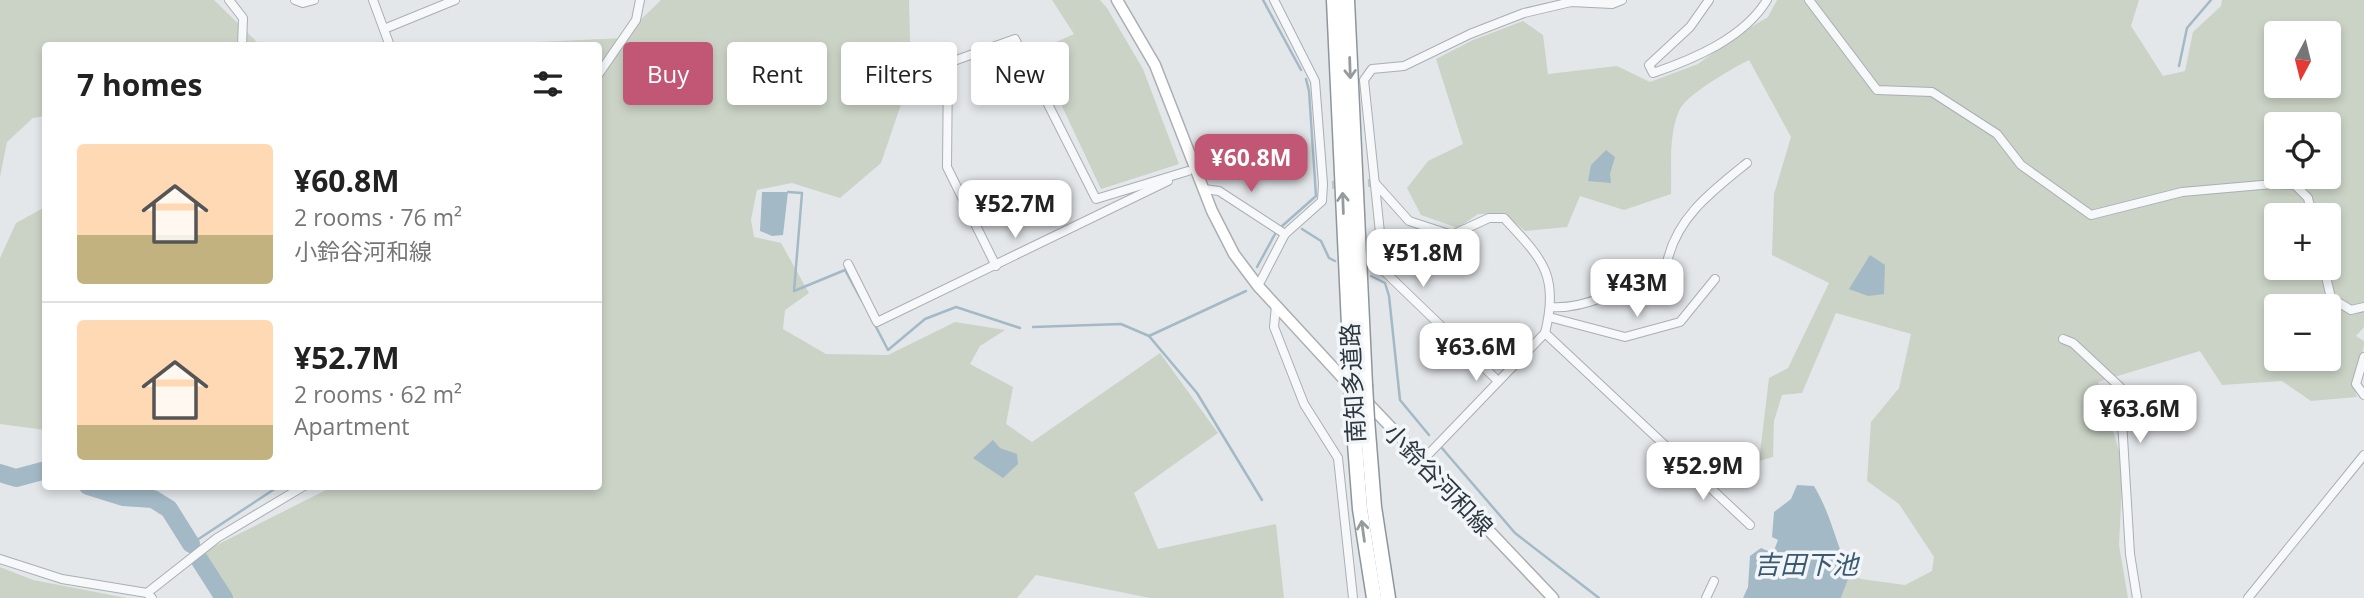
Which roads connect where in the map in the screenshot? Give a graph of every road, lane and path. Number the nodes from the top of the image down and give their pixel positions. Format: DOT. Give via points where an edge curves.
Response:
graph roads {
  1 [pos="229,0"];
  2 [pos="295,0"];
  3 [pos="314,0"];
  4 [pos="373,0"];
  5 [pos="455,0"];
  6 [pos="640,0"];
  7 [pos="1117,0"];
  8 [pos="1274,0"];
  9 [pos="1334,0"];
  10 [pos="1348,0"];
  11 [pos="1622,0"];
  12 [pos="1709,0"];
  13 [pos="1767,0"];
  14 [pos="1808,0"];
  15 [pos="384,29"];
  16 [pos="242,42"];
  17 [pos="389,42"];
  18 [pos="602,70"];
  19 [pos="1746,163"];
  20 [pos="1192,170"];
  21 [pos="1373,183"];
  22 [pos="1204,189"];
  23 [pos="2309,203"];
  24 [pos="1285,234"];
  25 [pos="848,264"];
  26 [pos="996,266"];
  27 [pos="1715,279"];
  28 [pos="2327,280"];
  29 [pos="1258,286"];
  30 [pos="1276,305"];
  31 [pos="2364,307"];
  32 [pos="1550,312"];
  33 [pos="1545,333"];
  34 [pos="2063,339"];
  35 [pos="2364,357"];
  36 [pos="1498,381"];
  37 [pos="2364,395"];
  38 [pos="2364,455"];
  39 [pos="1422,461"];
  40 [pos="297,490"];
  41 [pos="1750,525"];
  42 [pos="0,559"];
  43 [pos="1714,581"];
  44 [pos="149,595"];
  45 [pos="1353,598"];
  46 [pos="1374,598"];
  47 [pos="1388,598"];
  48 [pos="1553,598"];
  49 [pos="1706,598"];
  50 [pos="2137,598"];
  51 [pos="2248,598"];
  1 -- 16 [label="street" via="243,18"];
  2 -- 3 [label="street"];
  4 -- 15 [label="street"];
  5 -- 15 [label="street"];
  6 -- 18 [label="street" via="636,20"];
  7 -- 20 [label="main road, 小鈴谷河和線" via="1155,65"];
  8 -- 24 [label="street" via="1315,81 1327,185 1322,201"];
  46 -- 9 [label="highway, 南知多道路, one-way, bridge" via="1360,509 1352,404"];
  10 -- 47 [label="highway, 南知多道路, one-way, bridge" via="1367,419"];
  11 -- 21 [label="street" via="1612,4 1571,2 1524,13 1470,33 1405,66 1372,69 1364,80"];
  12 -- 13 [label="street" via="1690,27 1648,65 1653,73 1691,60 1755,19"];
  14 -- 23 [label="street" via="1877,90 1933,92 1997,134 2021,166 2091,215 2182,191 2273,184 2295,185"];
  15 -- 17 [label="street"];
  19 -- 32 [label="street" via="1700,201 1672,240 1667,263 1616,293"];
  20 -- 22 [label="main road, 小鈴谷河和線"];
  20 -- 26 [label="street"];
  20 -- 26 [label="street" via="1096,199 1015,39 948,63 947,167"];
  21 -- 32 [label="street" via="1409,220 1452,235 1489,218 1504,218 1541,258 1550,289"];
  21 -- 36 [label="street" via="1384,271"];
  22 -- 24 [label="street" via="1219,191"];
  22 -- 29 [label="main road, 小鈴谷河和線" via="1234,254"];
  24 -- 29 [label="street"];
  25 -- 26 [label="street" via="877,322"];
  27 -- 32 [label="street" via="1680,322 1625,337"];
  28 -- 31 [label="street" via="2331,298 2351,310"];
  29 -- 30 [label="main road, 小鈴谷河和線"];
  30 -- 39 [label="main road, 小鈴谷河和線"];
  30 -- 45 [label="street" via="1274,327 1304,404 1338,458"];
  32 -- 33 [label="street"];
  33 -- 36 [label="street"];
  33 -- 41 [label="street"];
  34 -- 50 [label="street" via="2120,387"];
  35 -- 37 [label="street" via="2356,384"];
  36 -- 39 [label="street"];
  38 -- 51 [label="street"];
  39 -- 48 [label="main road, 小鈴谷河和線"];
  40 -- 44 [label="street" via="190,556"];
  42 -- 44 [label="street" via="62,579"];
  43 -- 49 [label="street"];
}
